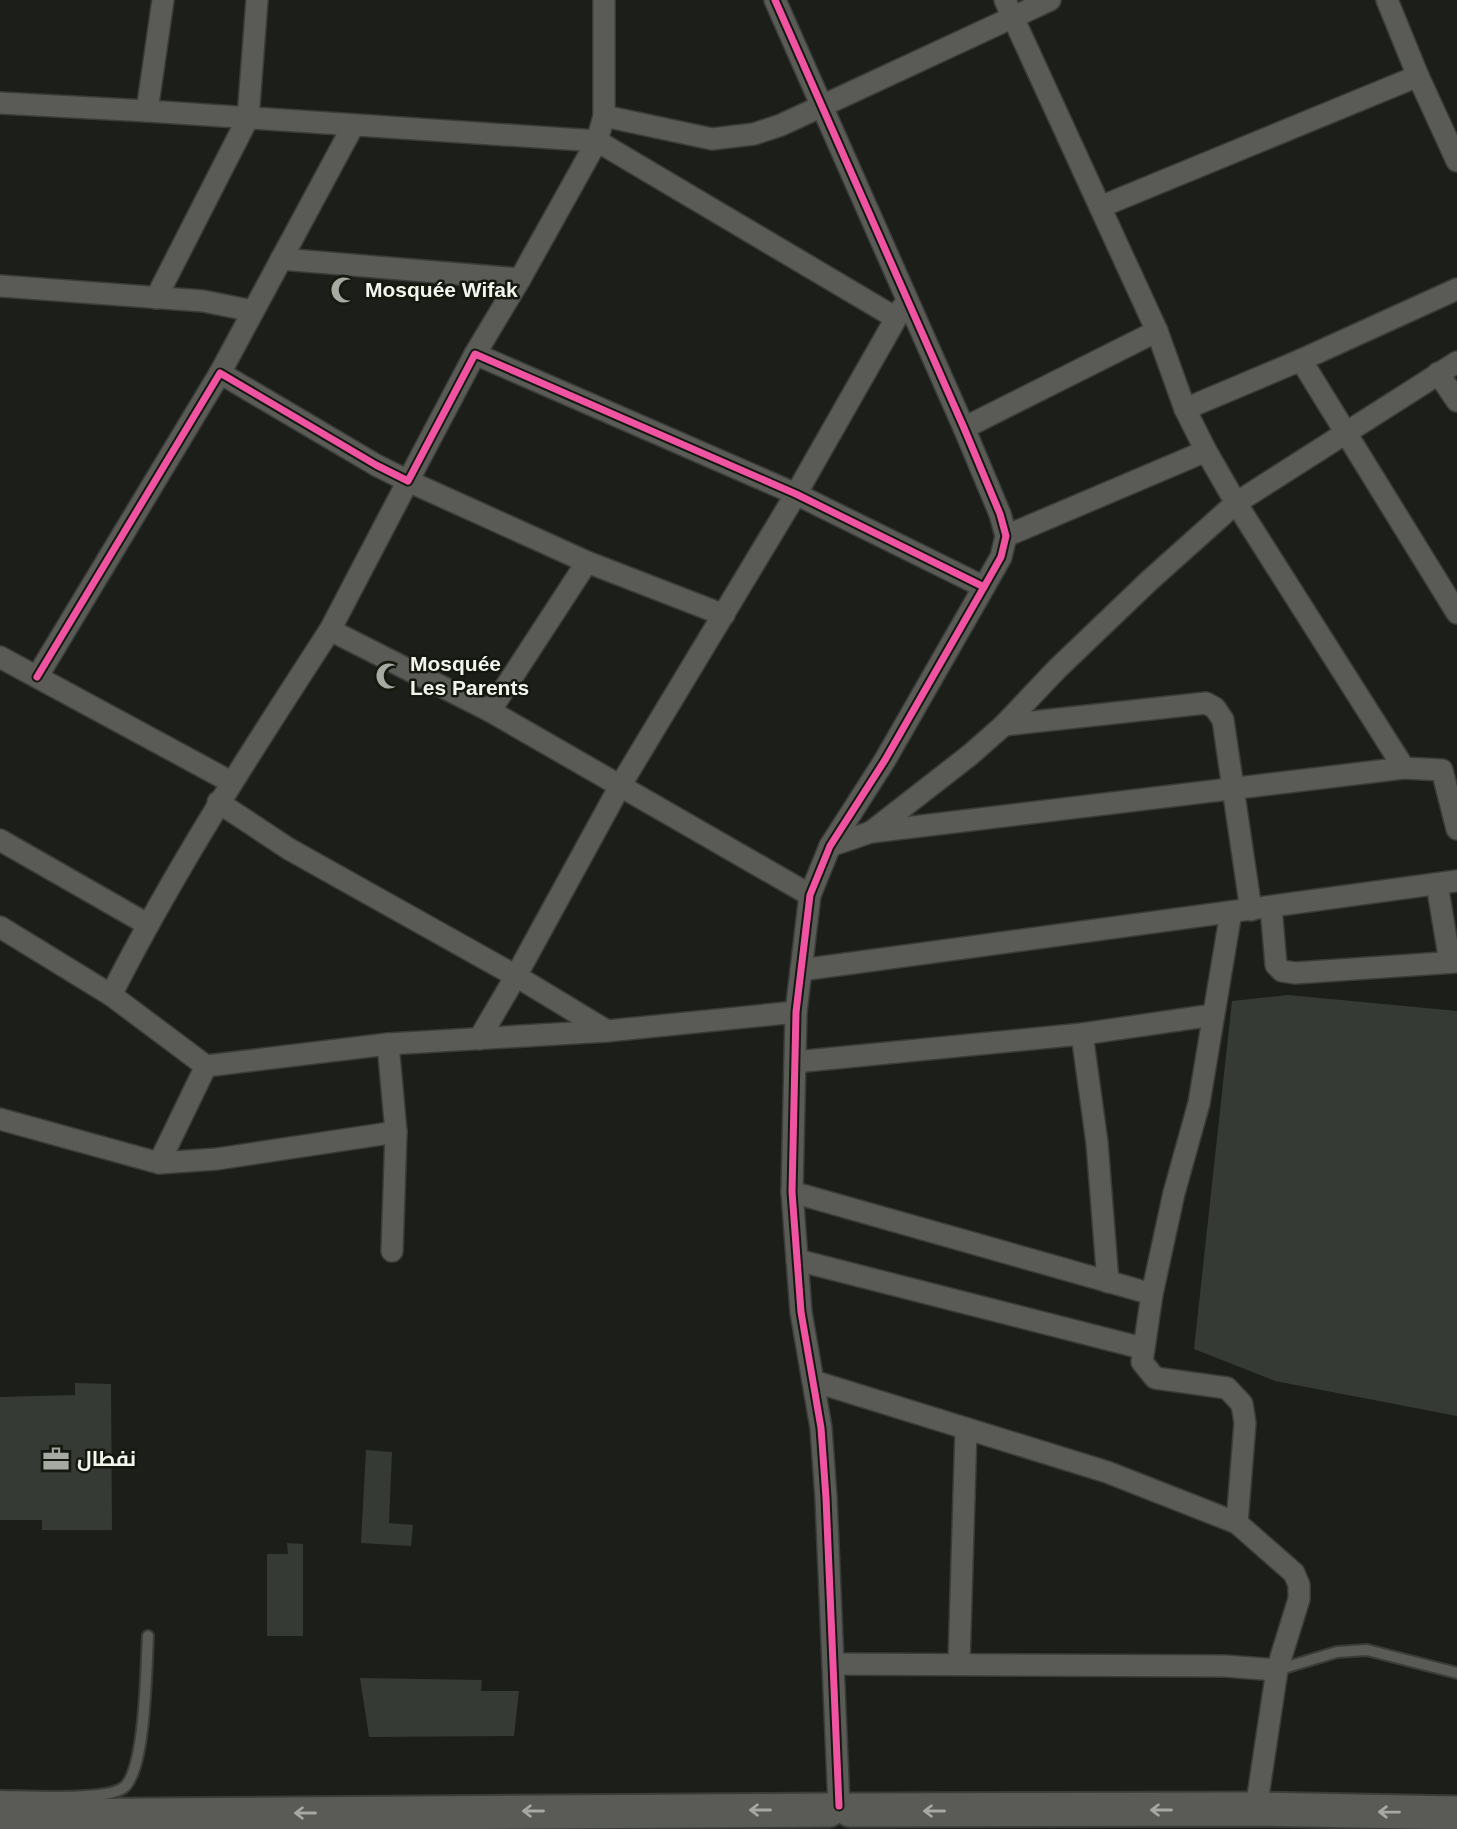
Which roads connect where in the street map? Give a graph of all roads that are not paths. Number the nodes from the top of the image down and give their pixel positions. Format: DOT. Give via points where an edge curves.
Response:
graph roads {
  1 [pos="163,0"];
  2 [pos="257,0"];
  3 [pos="604,0"];
  4 [pos="775,0"];
  5 [pos="1050,0"];
  6 [pos="1387,0"];
  7 [pos="1009,9"];
  8 [pos="1418,76"];
  9 [pos="0,103"];
  10 [pos="821,106"];
  11 [pos="148,111"];
  12 [pos="604,116"];
  13 [pos="248,118"];
  14 [pos="353,126"];
  15 [pos="597,141"];
  16 [pos="1457,161"];
  17 [pos="1100,207"];
  18 [pos="281,259"];
  19 [pos="520,279"];
  20 [pos="0,286"];
  21 [pos="1457,289"];
  22 [pos="156,298"];
  23 [pos="902,309"];
  24 [pos="253,311"];
  25 [pos="1157,331"];
  26 [pos="475,354"];
  27 [pos="1300,360"];
  28 [pos="1457,362"];
  29 [pos="220,373"];
  30 [pos="1438,373"];
  31 [pos="1457,401"];
  32 [pos="1185,409"];
  33 [pos="964,428"];
  34 [pos="1344,432"];
  35 [pos="1206,451"];
  36 [pos="408,481"];
  37 [pos="796,494"];
  38 [pos="1236,503"];
  39 [pos="1006,536"];
  40 [pos="587,562"];
  41 [pos="984,587"];
  42 [pos="1457,613"];
  43 [pos="724,615"];
  44 [pos="330,630"];
  45 [pos="0,657"];
  46 [pos="37,677"];
  47 [pos="490,711"];
  48 [pos="1004,725"];
  49 [pos="1404,768"];
  50 [pos="1450,770"];
  51 [pos="231,782"];
  52 [pos="620,786"];
  53 [pos="1234,788"];
  54 [pos="218,802"];
  55 [pos="1457,829"];
  56 [pos="871,832"];
  57 [pos="0,840"];
  58 [pos="830,846"];
  59 [pos="1447,883"];
  60 [pos="810,895"];
  61 [pos="1251,909"];
  62 [pos="147,924"];
  63 [pos="0,927"];
  64 [pos="1453,962"];
  65 [pos="801,970"];
  66 [pos="516,976"];
  67 [pos="111,995"];
  68 [pos="796,1012"];
  69 [pos="1213,1015"];
  70 [pos="607,1031"];
  71 [pos="1082,1034"];
  72 [pos="479,1039"];
  73 [pos="388,1044"];
  74 [pos="795,1062"];
  75 [pos="206,1066"];
  76 [pos="0,1119"];
  77 [pos="396,1132"];
  78 [pos="159,1163"];
  79 [pos="792,1192"];
  80 [pos="392,1251"];
  81 [pos="797,1260"];
  82 [pos="1108,1282"];
  83 [pos="1152,1294"];
  84 [pos="1143,1348"];
  85 [pos="813,1381"];
  86 [pos="966,1429"];
  87 [pos="1237,1523"];
  88 [pos="148,1636"];
  89 [pos="959,1663"];
  90 [pos="833,1664"];
  91 [pos="1277,1670"];
  92 [pos="1457,1673"];
  93 [pos="0,1796"];
  94 [pos="0,1816"];
  95 [pos="1245,1816"];
  96 [pos="839,1817"];
  97 [pos="1443,1818"];
  98 [pos="428,1820"];
  1 -- 11 [label="street"];
  2 -- 13 [label="street"];
  3 -- 12 [label="street"];
  4 -- 10 [label="street"];
  5 -- 7 [label="street"];
  6 -- 8 [label="street"];
  7 -- 10 [label="street"];
  7 -- 17 [label="street"];
  8 -- 16 [label="street"];
  8 -- 17 [label="street"];
  9 -- 11 [label="street"];
  10 -- 12 [label="street" via="754,134 712,139"];
  10 -- 23 [label="street" via="867,205"];
  11 -- 13 [label="street"];
  12 -- 15 [label="street"];
  13 -- 14 [label="street"];
  13 -- 22 [label="street"];
  14 -- 15 [label="street"];
  14 -- 18 [label="street"];
  15 -- 19 [label="street"];
  15 -- 23 [label="street"];
  17 -- 25 [label="street"];
  18 -- 19 [label="street"];
  18 -- 24 [label="street"];
  19 -- 26 [label="street"];
  20 -- 22 [label="street"];
  21 -- 27 [label="street"];
  22 -- 24 [label="street"];
  23 -- 33 [label="street"];
  23 -- 37 [label="street"];
  24 -- 29 [label="street"];
  25 -- 32 [label="street"];
  25 -- 33 [label="street"];
  26 -- 36 [label="street"];
  26 -- 37 [label="street"];
  27 -- 32 [label="street"];
  27 -- 34 [label="street"];
  28 -- 30 [label="street"];
  29 -- 36 [label="street"];
  29 -- 46 [label="street"];
  30 -- 31 [label="street"];
  30 -- 34 [label="street"];
  32 -- 35 [label="street"];
  33 -- 39 [label="street"];
  34 -- 38 [label="street"];
  34 -- 42 [label="street"];
  35 -- 38 [label="street"];
  35 -- 39 [label="street"];
  36 -- 40 [label="street"];
  36 -- 44 [label="street"];
  37 -- 41 [label="street"];
  37 -- 43 [label="street"];
  38 -- 48 [label="street" via="1057,669"];
  38 -- 49 [label="street"];
  39 -- 41 [label="street" via="1001,557"];
  40 -- 43 [label="street"];
  40 -- 47 [label="street"];
  41 -- 58 [label="street" via="886,760"];
  43 -- 52 [label="street"];
  44 -- 47 [label="street"];
  44 -- 51 [label="street"];
  45 -- 46 [label="street"];
  46 -- 51 [label="street"];
  47 -- 52 [label="street"];
  48 -- 53 [label="street" via="1206,703 1223,720"];
  48 -- 56 [label="street"];
  49 -- 50 [label="street"];
  49 -- 53 [label="street"];
  50 -- 55 [label="street"];
  51 -- 54 [label="street"];
  52 -- 60 [label="street"];
  52 -- 66 [label="street"];
  53 -- 56 [label="street"];
  53 -- 61 [label="street"];
  54 -- 62 [label="street"];
  54 -- 66 [label="street" via="289,849"];
  56 -- 58 [label="street"];
  57 -- 62 [label="street"];
  58 -- 60 [label="street"];
  59 -- 61 [label="street"];
  59 -- 64 [label="street"];
  60 -- 65 [label="street"];
  61 -- 64 [label="street" via="1282,971"];
  61 -- 65 [label="street"];
  61 -- 69 [label="street"];
  62 -- 67 [label="street"];
  63 -- 67 [label="street"];
  65 -- 68 [label="street"];
  66 -- 70 [label="street"];
  66 -- 72 [label="street"];
  67 -- 75 [label="street"];
  68 -- 70 [label="street"];
  68 -- 74 [label="street"];
  69 -- 71 [label="street"];
  69 -- 83 [label="street" via="1199,1103 1178,1173"];
  70 -- 72 [label="street"];
  71 -- 74 [label="street"];
  71 -- 82 [label="street" via="1097,1143"];
  72 -- 73 [label="street"];
  73 -- 75 [label="street"];
  73 -- 77 [label="street"];
  74 -- 79 [label="street"];
  75 -- 78 [label="street"];
  76 -- 78 [label="street"];
  77 -- 78 [label="street" via="217,1159"];
  77 -- 80 [label="street"];
  79 -- 81 [label="street"];
  79 -- 82 [label="street"];
  81 -- 84 [label="street"];
  81 -- 85 [label="street"];
  82 -- 83 [label="street"];
  83 -- 84 [label="street"];
  84 -- 87 [label="street" via="1142,1363 1155,1378 1227,1388 1242,1404 1245,1423"];
  85 -- 86 [label="street"];
  85 -- 90 [label="street" via="826,1498"];
  86 -- 87 [label="street" via="1107,1472"];
  86 -- 89 [label="street"];
  87 -- 91 [label="street" via="1294,1573 1299,1585 1299,1599"];
  88 -- 93 [label="lane" via="143,1728 132,1779 111,1793"];
  89 -- 90 [label="street"];
  89 -- 91 [label="street"];
  90 -- 96 [label="street"];
  91 -- 92 [label="lane" via="1337,1652 1367,1650"];
  91 -- 95 [label="street"];
  98 -- 94 [label="main road, one-way"];
  95 -- 96 [label="main road, one-way"];
  97 -- 95 [label="main road, one-way"];
  96 -- 98 [label="main road, one-way"];
}
